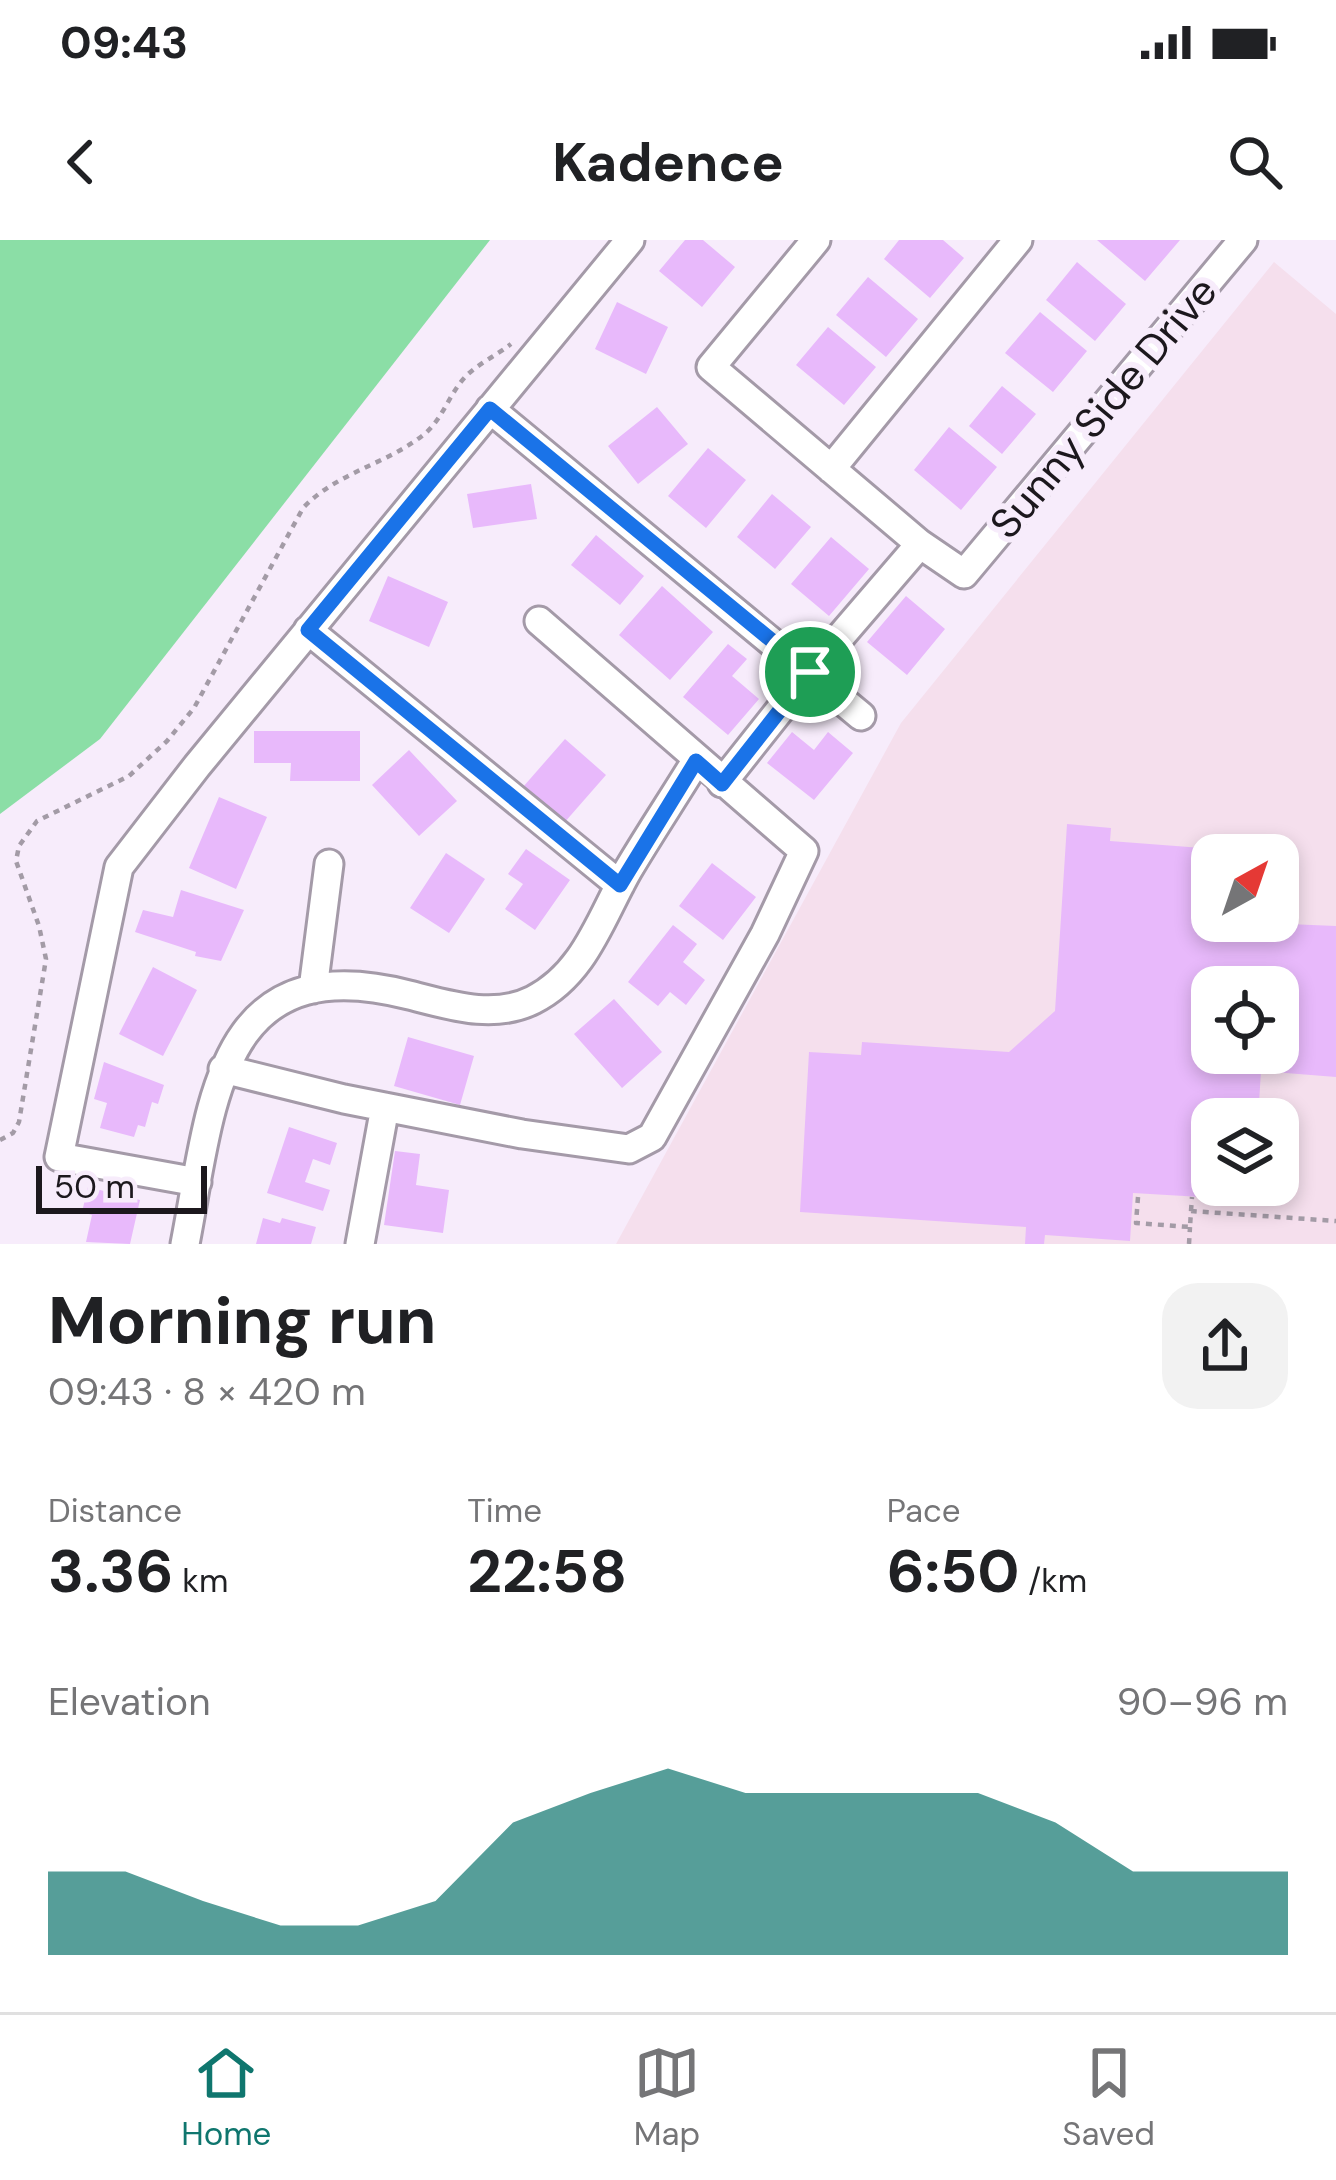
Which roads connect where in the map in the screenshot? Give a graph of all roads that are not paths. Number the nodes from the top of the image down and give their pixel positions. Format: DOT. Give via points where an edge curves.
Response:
graph roads {
  1 [pos="630,240"];
  2 [pos="816,240"];
  3 [pos="1018,240"];
  4 [pos="1244,240"];
  5 [pos="490,409"];
  6 [pos="831,469"];
  7 [pos="920,544"];
  8 [pos="539,621"];
  9 [pos="308,630"];
  10 [pos="810,672"];
  11 [pos="861,716"];
  12 [pos="696,761"];
  13 [pos="722,784"];
  14 [pos="329,865"];
  15 [pos="620,885"];
  16 [pos="313,989"];
  17 [pos="223,1069"];
  18 [pos="385,1106"];
  19 [pos="197,1182"];
  20 [pos="185,1244"];
  21 [pos="360,1244"];
  1 -- 5 [label="street"];
  2 -- 6 [label="street" via="712,367"];
  3 -- 6 [label="street"];
  4 -- 7 [label="street, Sunny Side Drive" via="964,574"];
  5 -- 9 [label="street"];
  5 -- 10 [label="street"];
  6 -- 7 [label="street"];
  7 -- 10 [label="street"];
  8 -- 12 [label="street"];
  9 -- 15 [label="street"];
  9 -- 19 [label="street" via="119,867 59,1156"];
  10 -- 11 [label="street"];
  10 -- 13 [label="street"];
  12 -- 13 [label="street"];
  12 -- 15 [label="street"];
  13 -- 18 [label="street" via="804,851 693,1069 641,1146 523,1134"];
  14 -- 16 [label="street"];
  15 -- 16 [label="street" via="581,958 530,1001 498,1011 350,984"];
  16 -- 17 [label="street" via="275,1002 245,1028"];
  17 -- 18 [label="street"];
  17 -- 19 [label="street"];
  18 -- 21 [label="street"];
  19 -- 20 [label="street"];
}
